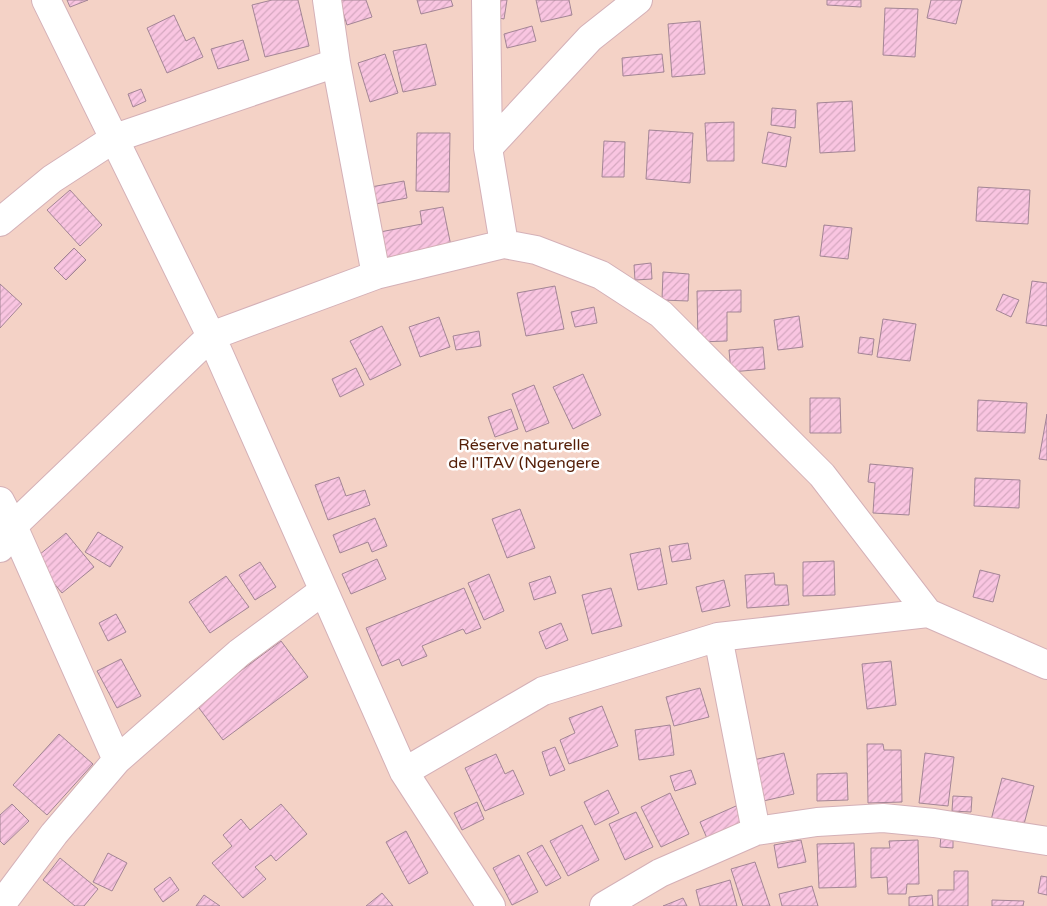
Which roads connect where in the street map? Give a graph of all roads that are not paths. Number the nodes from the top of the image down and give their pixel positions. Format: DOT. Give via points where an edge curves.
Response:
graph roads {
  1 [pos="46,0"];
  2 [pos="327,0"];
  3 [pos="486,0"];
  4 [pos="638,0"];
  5 [pos="336,63"];
  6 [pos="114,138"];
  7 [pos="488,148"];
  8 [pos="0,222"];
  9 [pos="504,244"];
  10 [pos="376,275"];
  11 [pos="211,336"];
  12 [pos="0,501"];
  13 [pos="7,537"];
  14 [pos="323,592"];
  15 [pos="928,613"];
  16 [pos="718,637"];
  17 [pos="1047,665"];
  18 [pos="116,760"];
  19 [pos="404,772"];
  20 [pos="756,831"];
  21 [pos="1047,841"];
  22 [pos="0,906"];
  23 [pos="491,906"];
  24 [pos="604,906"];
  1 -- 6 [label="street"];
  2 -- 5 [label="street"];
  3 -- 7 [label="street"];
  4 -- 7 [label="street" via="590,38"];
  5 -- 6 [label="street"];
  5 -- 10 [label="street"];
  6 -- 8 [label="street" via="52,179"];
  6 -- 11 [label="street"];
  7 -- 9 [label="street"];
  9 -- 10 [label="street"];
  9 -- 15 [label="street" via="536,250 601,275 661,314 822,475"];
  10 -- 11 [label="street"];
  11 -- 13 [label="street"];
  11 -- 14 [label="street"];
  12 -- 13 [label="street"];
  13 -- 18 [label="street"];
  14 -- 18 [label="street" via="239,653"];
  14 -- 19 [label="street"];
  15 -- 16 [label="street"];
  15 -- 17 [label="street"];
  16 -- 19 [label="street" via="543,691"];
  16 -- 20 [label="street"];
  18 -- 22 [label="street" via="54,834"];
  19 -- 23 [label="street"];
  20 -- 21 [label="street" via="817,822 883,818"];
  20 -- 24 [label="street" via="660,873"];
}
